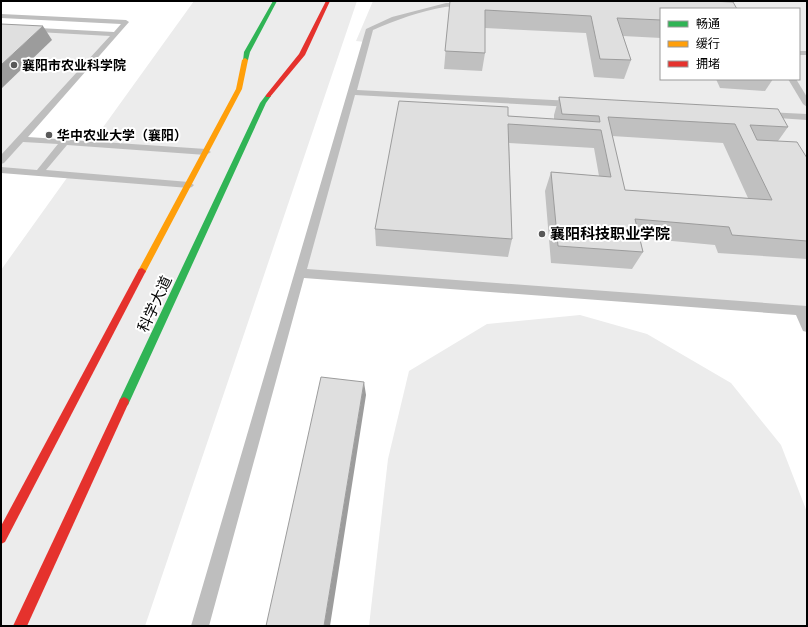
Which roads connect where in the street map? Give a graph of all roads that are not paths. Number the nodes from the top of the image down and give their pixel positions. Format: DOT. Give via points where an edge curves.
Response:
graph roads {
  1 [pos="276,1"];
  2 [pos="328,1"];
  3 [pos="476,6"];
  4 [pos="1,16"];
  5 [pos="1,28"];
  6 [pos="116,34"];
  7 [pos="793,80"];
  8 [pos="352,92"];
  9 [pos="807,104"];
  10 [pos="579,105"];
  11 [pos="760,114"];
  12 [pos="807,117"];
  13 [pos="21,139"];
  14 [pos="65,142"];
  15 [pos="206,152"];
  16 [pos="1,161"];
  17 [pos="1,170"];
  18 [pos="39,173"];
  19 [pos="189,185"];
  20 [pos="300,273"];
  21 [pos="804,311"];
  22 [pos="807,327"];
  23 [pos="1,538"];
  24 [pos="20,626"];
  25 [pos="200,626"];
  1 -- 15 [label="main road, 科学大道" via="247,52 239,90"];
  2 -- 24 [label="main road, 科学大道" via="302,55 263,103"];
  3 -- 8 [label="lane" via="446,5 394,18 370,29"];
  4 -- 6 [label="lane" via="126,22"];
  5 -- 6 [label="lane"];
  6 -- 13 [label="lane"];
  7 -- 9 [label="lane"];
  8 -- 10 [label="lane"];
  8 -- 20 [label="lane"];
  11 -- 12 [label="lane"];
  13 -- 14 [label="lane"];
  13 -- 16 [label="lane"];
  14 -- 15 [label="lane"];
  14 -- 18 [label="lane"];
  15 -- 19 [label="main road, 科学大道"];
  17 -- 18 [label="lane"];
  18 -- 19 [label="lane"];
  19 -- 23 [label="main road, 科学大道"];
  20 -- 21 [label="lane"];
  20 -- 25 [label="lane"];
  21 -- 22 [label="lane"];
}
